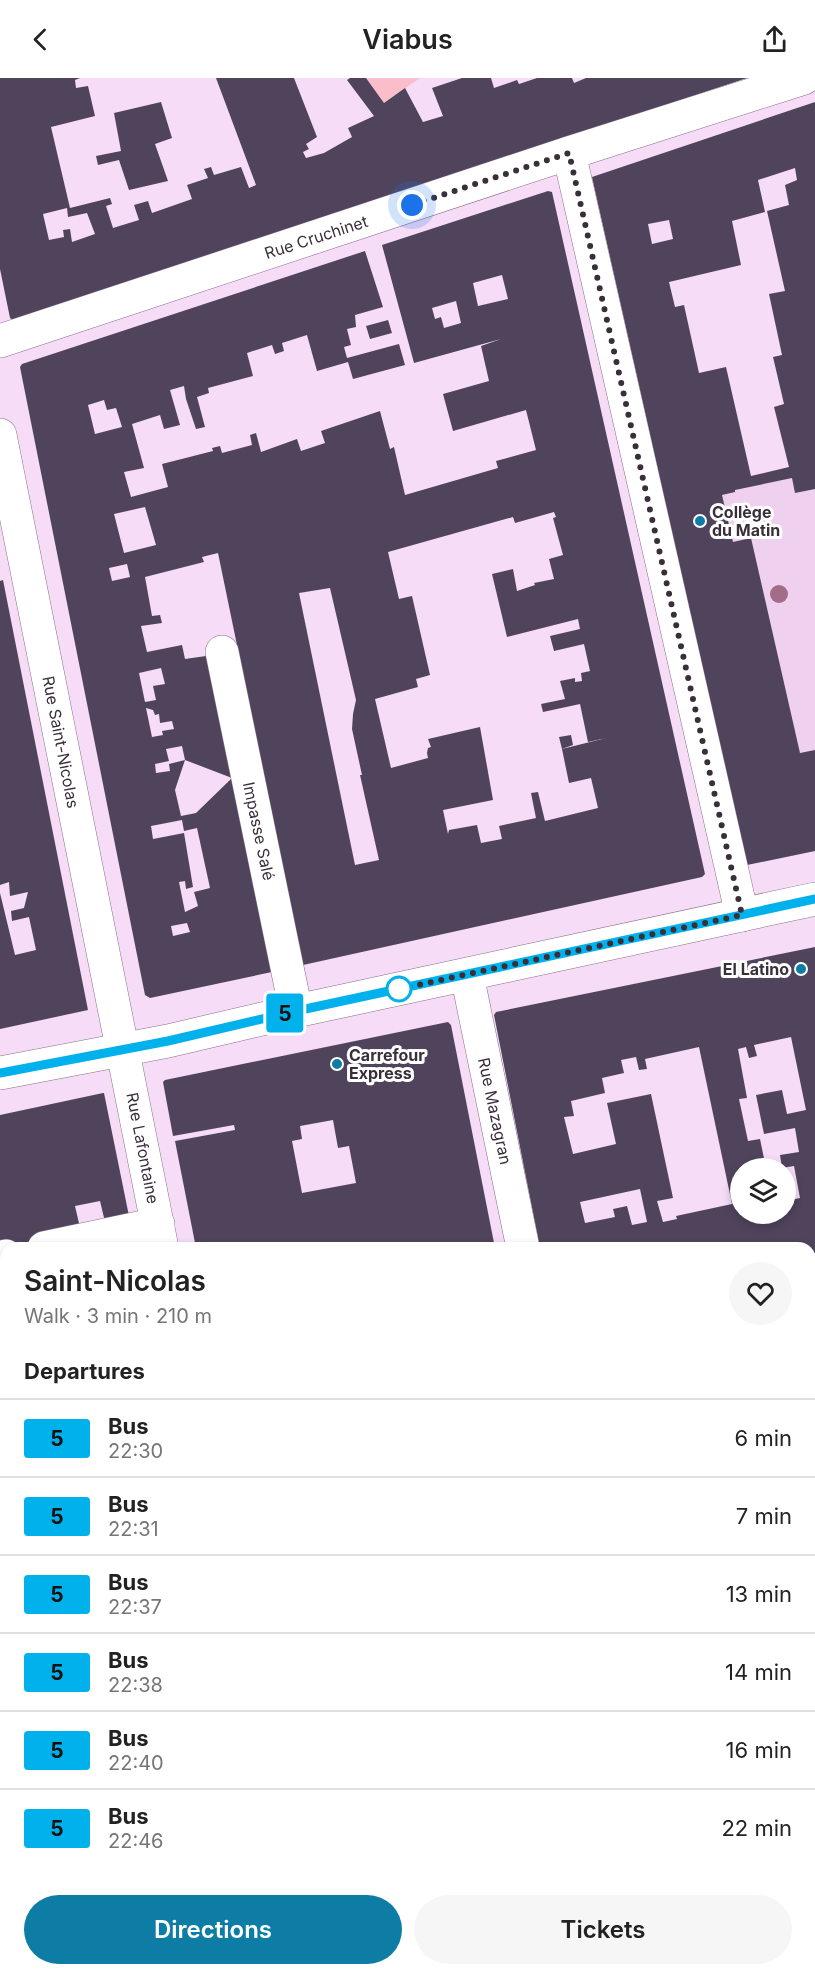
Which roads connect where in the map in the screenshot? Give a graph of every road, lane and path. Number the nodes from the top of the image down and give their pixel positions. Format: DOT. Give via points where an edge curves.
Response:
graph roads {
  1 [pos="804,78"];
  2 [pos="569,153"];
  3 [pos="0,341"];
  4 [pos="0,435"];
  5 [pos="222,652"];
  6 [pos="815,899"];
  7 [pos="742,915"];
  8 [pos="467,975"];
  9 [pos="296,1011"];
  10 [pos="123,1049"];
  11 [pos="0,1073"];
  12 [pos="160,1236"];
  13 [pos="102,1242"];
  14 [pos="523,1242"];
  1 -- 2 [label="street, Rue Cruchinet"];
  2 -- 3 [label="street, Rue Cruchinet"];
  2 -- 7 [label="street"];
  4 -- 10 [label="street, Rue Saint-Nicolas"];
  5 -- 9 [label="street, Impasse Salé"];
  6 -- 7 [label="street"];
  7 -- 8 [label="street"];
  8 -- 9 [label="street"];
  8 -- 14 [label="street, Rue Mazagran"];
  9 -- 10 [label="street"];
  10 -- 11 [label="street"];
  10 -- 12 [label="street, Rue Lafontaine"];
  12 -- 13 [label="street"];
}
